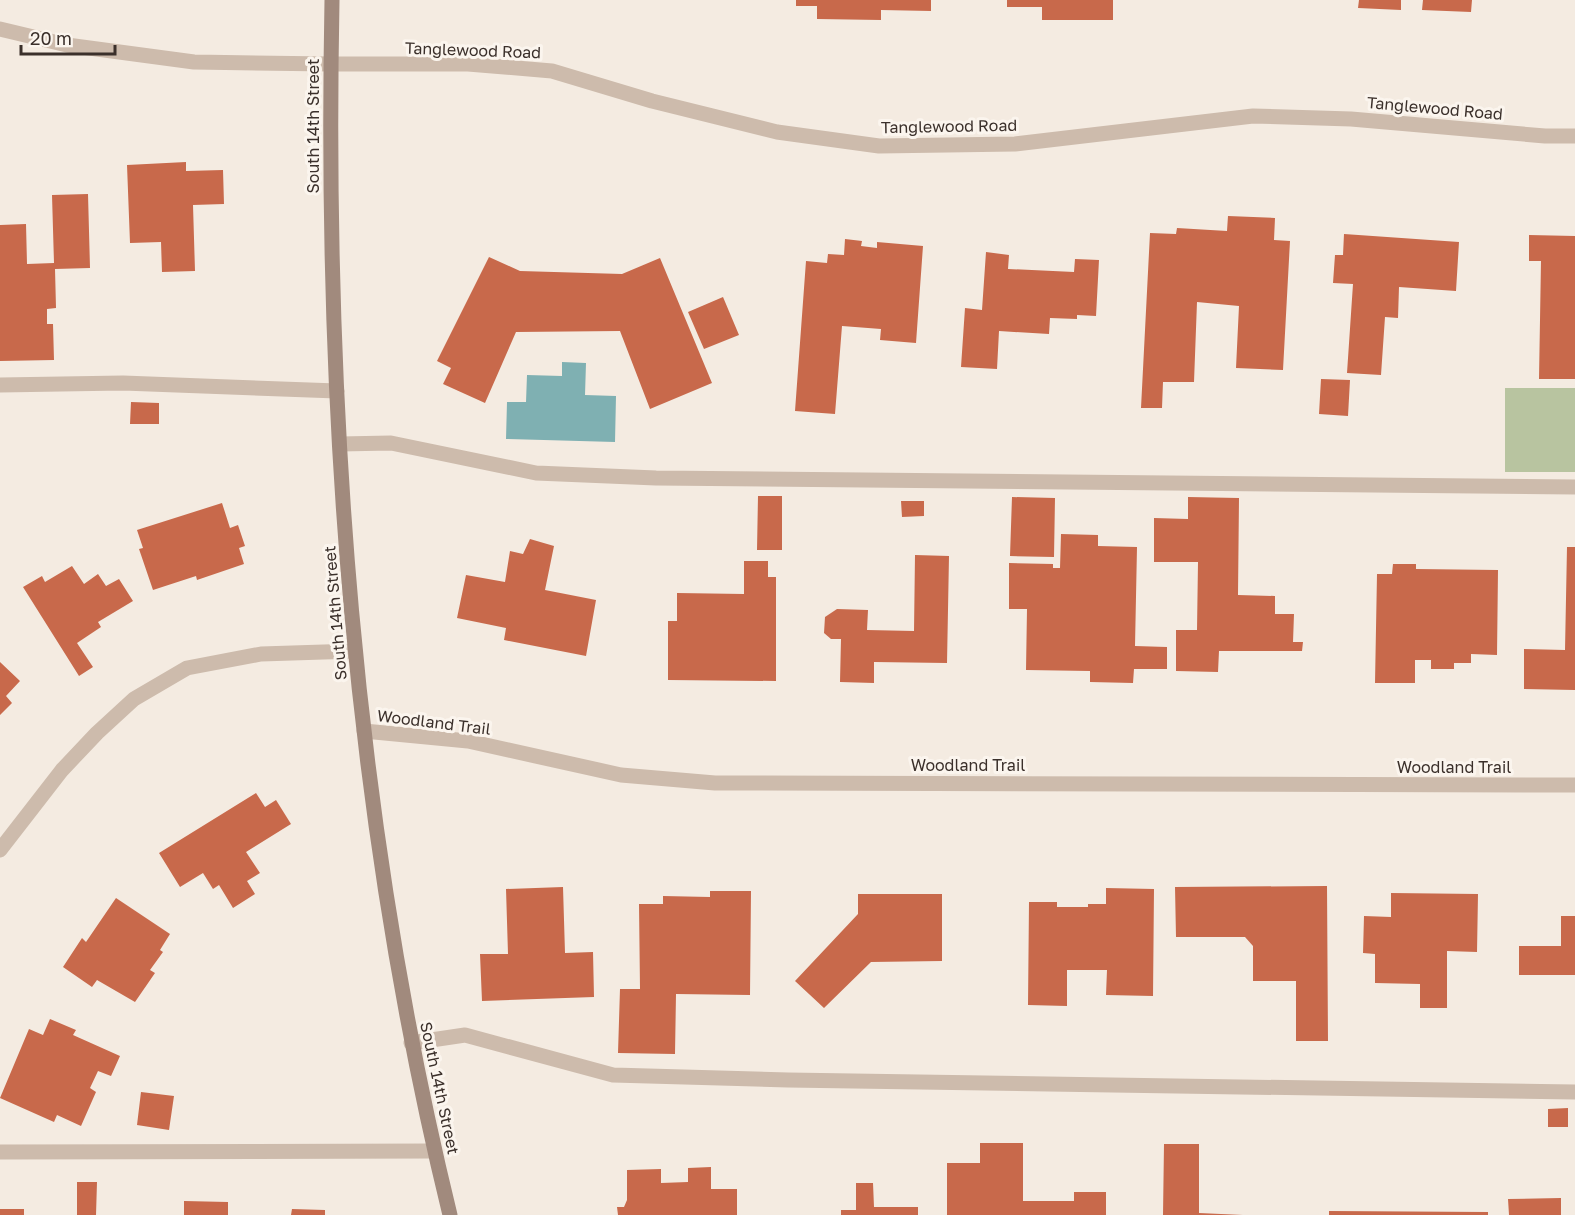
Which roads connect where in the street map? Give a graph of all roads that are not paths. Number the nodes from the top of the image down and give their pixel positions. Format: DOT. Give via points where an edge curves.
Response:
graph roads {
  1 [pos="332,0"];
  2 [pos="0,30"];
  3 [pos="330,64"];
  4 [pos="1575,136"];
  5 [pos="0,385"];
  6 [pos="337,391"];
  7 [pos="340,444"];
  8 [pos="1575,488"];
  9 [pos="355,651"];
  10 [pos="364,731"];
  11 [pos="1575,785"];
  12 [pos="0,850"];
  13 [pos="411,1043"];
  14 [pos="1575,1092"];
  15 [pos="434,1151"];
  16 [pos="0,1152"];
  17 [pos="450,1215"];
  1 -- 3 [label="main road, South 14th Street"];
  2 -- 3 [label="street, Tanglewood Road" via="67,45 194,62"];
  3 -- 4 [label="street, Tanglewood Road" via="468,64 552,71 651,101 777,132 879,146 1015,144 1253,116 1352,119"];
  3 -- 6 [label="main road, South 14th Street"];
  5 -- 6 [label="street" via="123,383"];
  6 -- 7 [label="main road, South 14th Street"];
  7 -- 8 [label="street" via="391,443 536,473 656,478"];
  7 -- 9 [label="main road, South 14th Street"];
  9 -- 10 [label="main road, South 14th Street"];
  9 -- 12 [label="street" via="261,654 187,668 134,699 97,733 62,770"];
  10 -- 11 [label="street, Woodland Trail" via="468,741 621,775 715,783"];
  10 -- 13 [label="main road, South 14th Street"];
  13 -- 14 [label="street" via="465,1035 613,1075"];
  13 -- 15 [label="main road, South 14th Street"];
  15 -- 16 [label="street"];
  15 -- 17 [label="main road, South 14th Street"];
}
